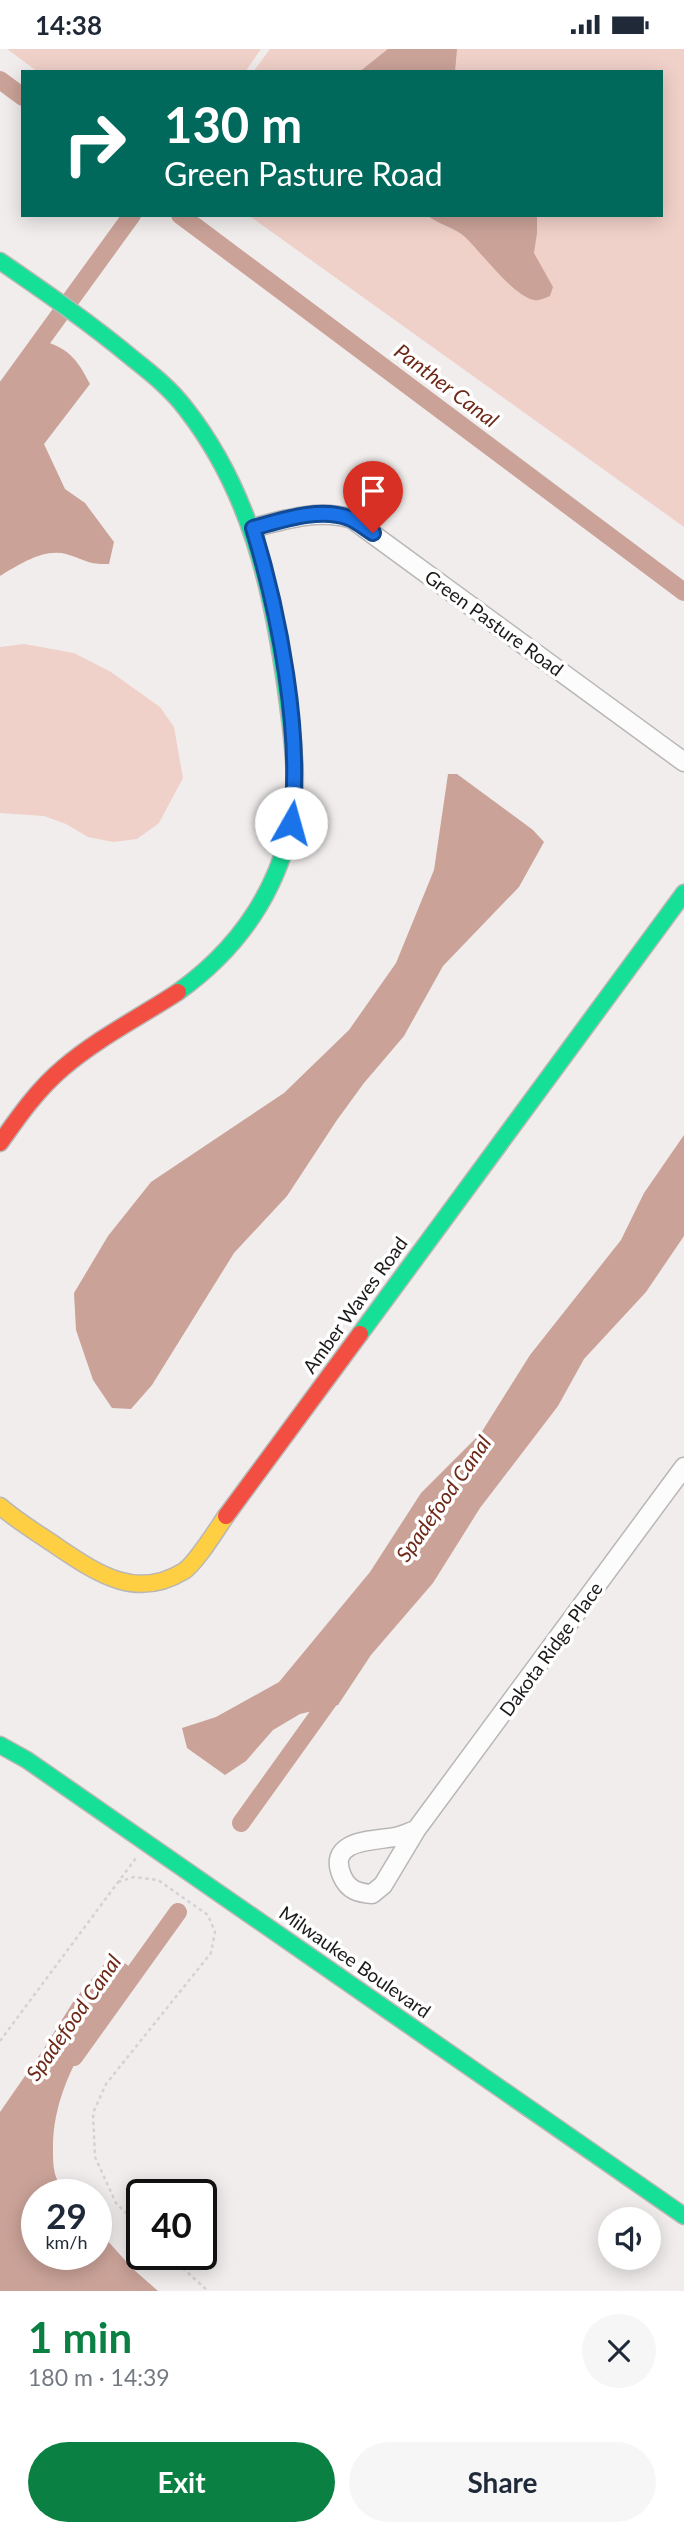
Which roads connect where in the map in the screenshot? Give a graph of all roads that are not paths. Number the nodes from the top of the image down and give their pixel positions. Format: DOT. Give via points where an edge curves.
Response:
graph roads {
  1 [pos="0,261"];
  2 [pos="253,528"];
  3 [pos="684,762"];
  4 [pos="684,893"];
  5 [pos="0,1143"];
  6 [pos="684,1467"];
  7 [pos="0,1506"];
  8 [pos="0,1745"];
  9 [pos="416,1830"];
  10 [pos="684,2216"];
  1 -- 2 [label="street" via="113,342 183,405 233,480"];
  2 -- 3 [label="street, Green Pasture Road" via="320,514 352,519"];
  2 -- 5 [label="street" via="281,651 295,755 291,823 271,887 252,920 208,969 180,992 75,1058 28,1103"];
  4 -- 7 [label="street, Amber Waves Road" via="187,1569 152,1585 107,1579"];
  6 -- 9 [label="street, Dakota Ridge Place"];
  8 -- 10 [label="street, Milwaukee Boulevard"];
  9 -- 9 [label="street, Dakota Ridge Place" via="347,1848 339,1859 346,1886 372,1894 383,1885"];
}
